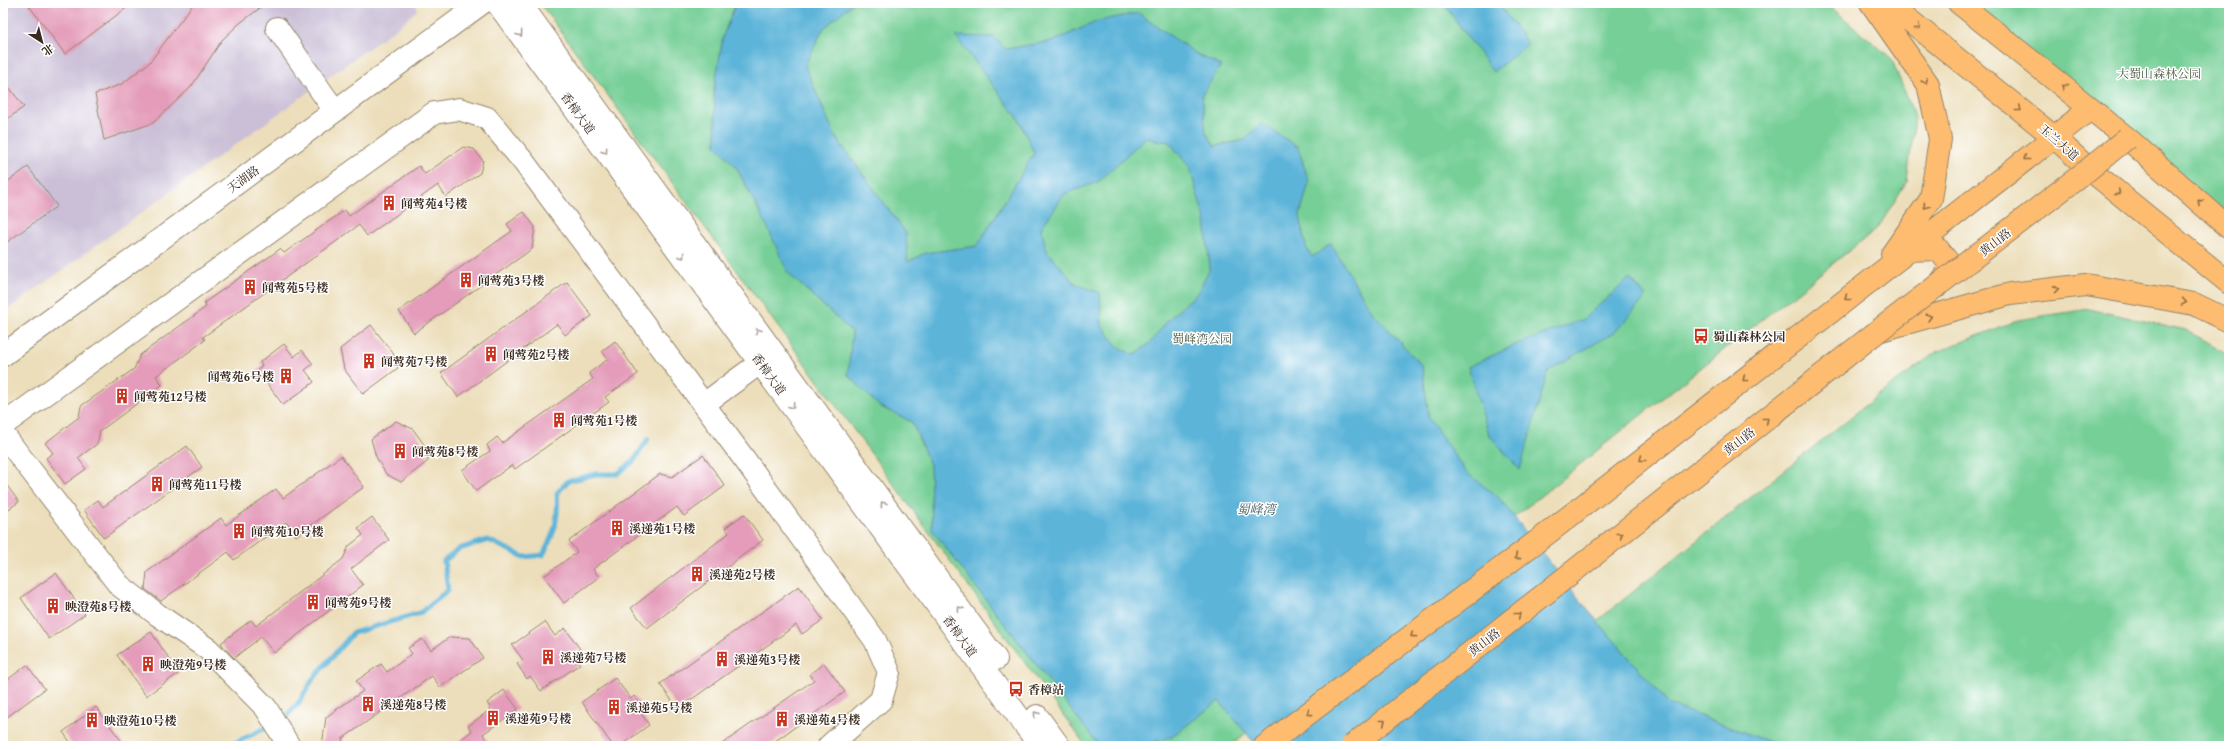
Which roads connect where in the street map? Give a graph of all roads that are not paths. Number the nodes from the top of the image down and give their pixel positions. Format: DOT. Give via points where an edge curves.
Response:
graph roads {
  1 [pos="482,3"];
  2 [pos="497,3"];
  3 [pos="520,3"];
  4 [pos="1871,3"];
  5 [pos="1888,3"];
  6 [pos="1959,3"];
  7 [pos="277,28"];
  8 [pos="2090,108"];
  9 [pos="335,111"];
  10 [pos="2054,137"];
  11 [pos="2127,138"];
  12 [pos="2089,170"];
  13 [pos="2229,228"];
  14 [pos="1908,250"];
  15 [pos="1877,274"];
  16 [pos="2229,282"];
  17 [pos="1937,287"];
  18 [pos="2229,321"];
  19 [pos="1878,331"];
  20 [pos="3,354"];
  21 [pos="767,358"];
  22 [pos="704,404"];
  23 [pos="3,425"];
  24 [pos="3,434"];
  25 [pos="280,731"];
  26 [pos="829,746"];
  27 [pos="1040,746"];
  28 [pos="1059,746"];
  29 [pos="1265,746"];
  30 [pos="1352,746"];
  1 -- 9 [label="street, 天湖路"];
  2 -- 21 [label="street, 香樟大道, one-way"];
  21 -- 3 [label="street, 香樟大道, one-way"];
  4 -- 15 [label="main road, one-way" via="1928,84 1940,139 1931,199"];
  5 -- 10 [label="main road, 玉兰大道, one-way"];
  8 -- 6 [label="main road, one-way"];
  7 -- 9 [label="street"];
  8 -- 10 [label="main road"];
  8 -- 11 [label="main road"];
  9 -- 20 [label="street, 天湖路"];
  10 -- 12 [label="main road, 玉兰大道"];
  10 -- 14 [label="main road, one-way"];
  11 -- 12 [label="main road, 黄山路, bridge"];
  13 -- 11 [label="main road, one-way"];
  12 -- 16 [label="main road, 玉兰大道, one-way"];
  12 -- 17 [label="main road, 黄山路, bridge"];
  14 -- 15 [label="main road"];
  14 -- 17 [label="main road" via="1938,249 1952,267"];
  15 -- 29 [label="main road, one-way" via="1548,533"];
  17 -- 19 [label="main road, 黄山路, bridge"];
  19 -- 18 [label="main road, one-way" via="2010,294 2086,286 2194,304"];
  30 -- 19 [label="main road, 黄山路, one-way, bridge"];
  21 -- 22 [label="street"];
  21 -- 27 [label="street, 香樟大道, one-way"];
  28 -- 21 [label="street, 香樟大道, one-way"];
  22 -- 23 [label="street" via="523,161 487,118 459,109 434,113"];
  22 -- 26 [label="street" via="875,640 889,672 881,700"];
  24 -- 25 [label="street" via="119,585 208,649 266,708"];
}
